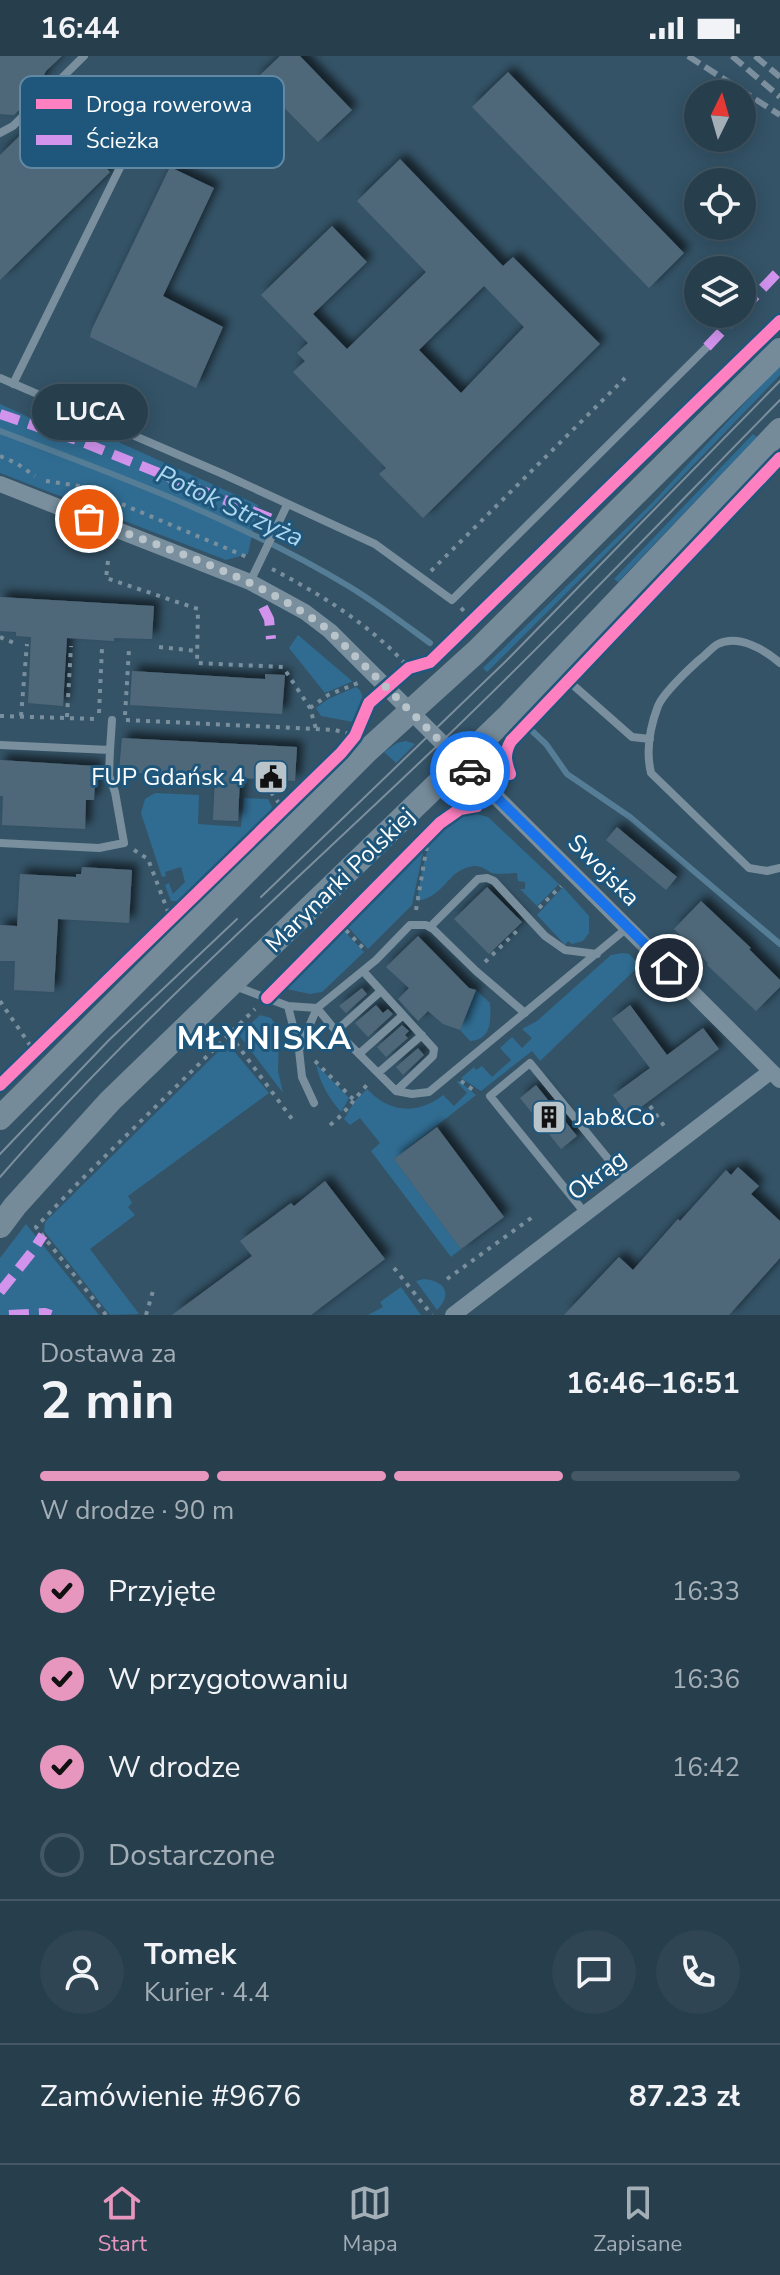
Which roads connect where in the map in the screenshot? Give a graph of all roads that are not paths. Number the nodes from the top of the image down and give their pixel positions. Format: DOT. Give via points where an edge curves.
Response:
graph roads {
  1 [pos="84,56"];
  2 [pos="64,76"];
  3 [pos="20,119"];
  4 [pos="0,133"];
  5 [pos="120,168"];
  6 [pos="707,347"];
  7 [pos="780,350"];
  8 [pos="0,378"];
  9 [pos="13,384"];
  10 [pos="780,430"];
  11 [pos="0,484"];
  12 [pos="287,505"];
  13 [pos="250,582"];
  14 [pos="780,663"];
  15 [pos="554,668"];
  16 [pos="410,711"];
  17 [pos="112,720"];
  18 [pos="650,739"];
  19 [pos="0,745"];
  20 [pos="110,750"];
  21 [pos="461,763"];
  22 [pos="0,843"];
  23 [pos="780,868"];
  24 [pos="430,927"];
  25 [pos="628,927"];
  26 [pos="597,954"];
  27 [pos="363,971"];
  28 [pos="231,985"];
  29 [pos="381,991"];
  30 [pos="288,1006"];
  31 [pos="317,1008"];
  32 [pos="525,1013"];
  33 [pos="403,1015"];
  34 [pos="336,1031"];
  35 [pos="422,1035"];
  36 [pos="299,1050"];
  37 [pos="359,1054"];
  38 [pos="378,1073"];
  39 [pos="775,1076"];
  40 [pos="396,1091"];
  41 [pos="314,1103"];
  42 [pos="0,1118"];
  43 [pos="627,1182"];
  44 [pos="586,1213"];
  45 [pos="0,1226"];
  46 [pos="453,1315"];
  1 -- 2 [label="lane"];
  3 -- 4 [label="lane"];
  5 -- 9 [label="lane"];
  6 -- 12 [label="lane" via="452,600 375,544"];
  7 -- 16 [label="main road"];
  8 -- 9 [label="lane"];
  9 -- 12 [label="lane"];
  10 -- 15 [label="main road, Marynarki Polskiej"];
  11 -- 13 [label="street, Swojska"];
  12 -- 13 [label="lane"];
  13 -- 16 [label="street, Swojska" via="330,631"];
  14 -- 18 [label="lane" via="763,649 736,641 719,644 659,704"];
  15 -- 18 [label="lane" via="632,737"];
  15 -- 21 [label="main road, Marynarki Polskiej"];
  16 -- 21 [label="street, Swojska"];
  16 -- 42 [label="main road"];
  17 -- 20 [label="lane"];
  18 -- 23 [label="lane" via="651,773 749,868"];
  19 -- 20 [label="lane"];
  20 -- 22 [label="lane" via="109,776 124,843 99,848"];
  21 -- 25 [label="street, Swojska"];
  21 -- 28 [label="main road, Marynarki Polskiej"];
  24 -- 26 [label="lane" via="478,879 487,878 565,950"];
  24 -- 27 [label="lane" via="410,925"];
  24 -- 32 [label="lane"];
  25 -- 26 [label="lane"];
  25 -- 39 [label="street, Swojska"];
  26 -- 32 [label="lane"];
  27 -- 29 [label="lane"];
  27 -- 31 [label="lane"];
  28 -- 30 [label="lane"];
  28 -- 45 [label="main road, Marynarki Polskiej" via="110,1101"];
  29 -- 33 [label="lane"];
  29 -- 34 [label="lane"];
  30 -- 31 [label="lane"];
  30 -- 36 [label="lane"];
  31 -- 34 [label="lane"];
  31 -- 36 [label="lane"];
  32 -- 40 [label="lane" via="429,1092"];
  33 -- 35 [label="lane"];
  33 -- 37 [label="lane"];
  34 -- 37 [label="lane"];
  35 -- 38 [label="lane"];
  35 -- 40 [label="lane" via="434,1049 433,1056"];
  36 -- 41 [label="lane" via="302,1077"];
  37 -- 38 [label="lane"];
  38 -- 40 [label="lane"];
  39 -- 43 [label="street, Okrąg"];
  43 -- 44 [label="street, Okrąg"];
  43 -- 44 [label="lane" via="530,1063 490,1096"];
  44 -- 46 [label="street, Okrąg"];
}
